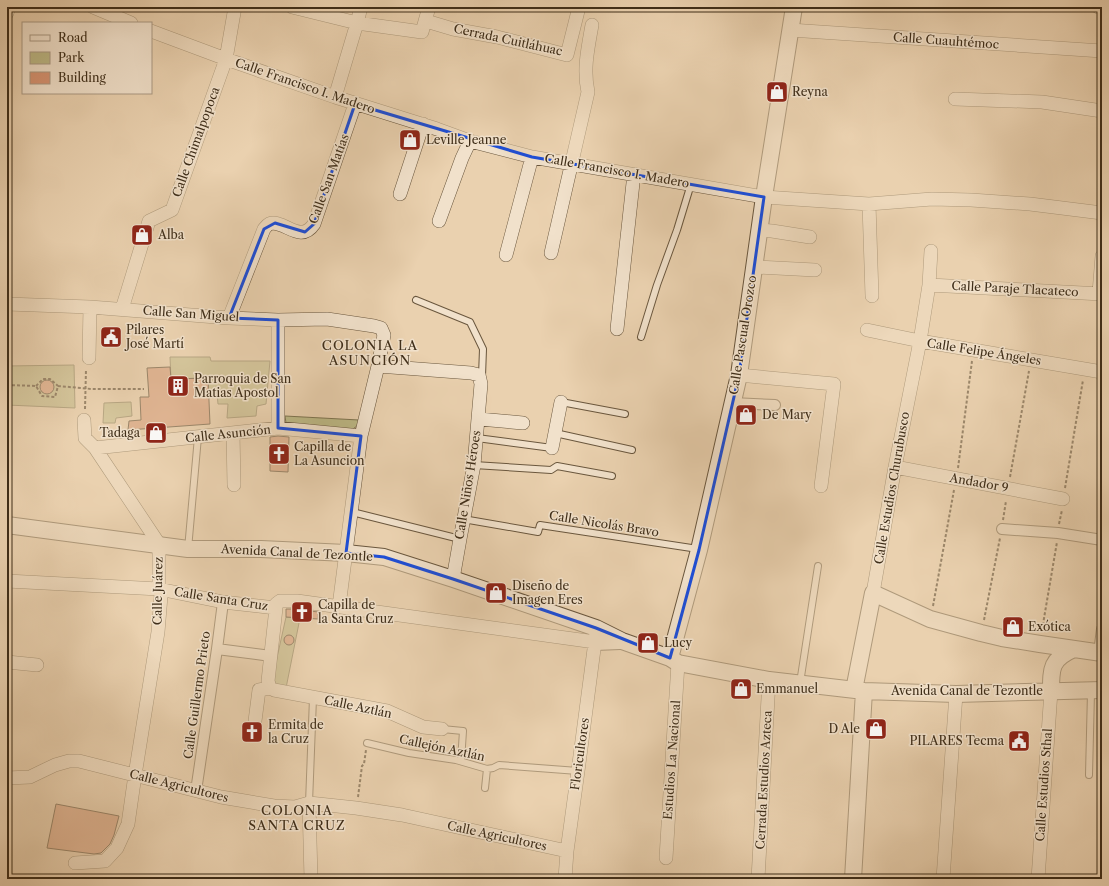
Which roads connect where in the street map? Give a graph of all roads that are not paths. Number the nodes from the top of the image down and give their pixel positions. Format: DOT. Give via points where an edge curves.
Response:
graph roads {
  1 [pos="9,7"];
  2 [pos="93,7"];
  3 [pos="235,7"];
  4 [pos="292,7"];
  5 [pos="361,7"];
  6 [pos="429,7"];
  7 [pos="579,7"];
  8 [pos="794,7"];
  9 [pos="1098,7"];
  10 [pos="1102,7"];
  11 [pos="7,14"];
  12 [pos="129,22"];
  13 [pos="357,23"];
  14 [pos="592,25"];
  15 [pos="424,26"];
  16 [pos="790,30"];
  17 [pos="152,31"];
  18 [pos="1102,51"];
  19 [pos="226,59"];
  20 [pos="335,97"];
  21 [pos="955,99"];
  22 [pos="355,104"];
  23 [pos="1102,111"];
  24 [pos="423,124"];
  25 [pos="470,140"];
  26 [pos="532,157"];
  27 [pos="571,164"];
  28 [pos="634,174"];
  29 [pos="691,184"];
  30 [pos="400,194"];
  31 [pos="764,197"];
  32 [pos="869,204"];
  33 [pos="1102,213"];
  34 [pos="439,221"];
  35 [pos="759,230"];
  36 [pos="810,237"];
  37 [pos="931,251"];
  38 [pos="551,253"];
  39 [pos="506,255"];
  40 [pos="1102,256"];
  41 [pos="755,267"];
  42 [pos="815,270"];
  43 [pos="929,285"];
  44 [pos="1101,293"];
  45 [pos="872,296"];
  46 [pos="416,300"];
  47 [pos="7,304"];
  48 [pos="90,307"];
  49 [pos="122,309"];
  50 [pos="229,318"];
  51 [pos="278,320"];
  52 [pos="617,329"];
  53 [pos="867,330"];
  54 [pos="641,338"];
  55 [pos="920,341"];
  56 [pos="88,358"];
  57 [pos="378,366"];
  58 [pos="1102,372"];
  59 [pos="739,375"];
  60 [pos="481,384"];
  61 [pos="561,402"];
  62 [pos="732,403"];
  63 [pos="775,405"];
  64 [pos="625,414"];
  65 [pos="479,419"];
  66 [pos="84,420"];
  67 [pos="523,423"];
  68 [pos="278,428"];
  69 [pos="233,433"];
  70 [pos="555,433"];
  71 [pos="361,436"];
  72 [pos="198,437"];
  73 [pos="477,438"];
  74 [pos="95,448"];
  75 [pos="552,448"];
  76 [pos="632,450"];
  77 [pos="474,465"];
  78 [pos="894,467"];
  79 [pos="612,476"];
  80 [pos="234,485"];
  81 [pos="821,486"];
  82 [pos="1064,499"];
  83 [pos="352,512"];
  84 [pos="463,519"];
  85 [pos="7,525"];
  86 [pos="1002,529"];
  87 [pos="460,538"];
  88 [pos="1102,540"];
  89 [pos="158,544"];
  90 [pos="188,549"];
  91 [pos="699,550"];
  92 [pos="346,553"];
  93 [pos="818,566"];
  94 [pos="453,579"];
  95 [pos="7,581"];
  96 [pos="158,589"];
  97 [pos="873,593"];
  98 [pos="223,602"];
  99 [pos="339,606"];
  100 [pos="276,608"];
  101 [pos="1102,629"];
  102 [pos="596,635"];
  103 [pos="217,649"];
  104 [pos="1074,649"];
  105 [pos="1100,653"];
  106 [pos="271,656"];
  107 [pos="674,661"];
  108 [pos="7,662"];
  109 [pos="37,665"];
  110 [pos="769,680"];
  111 [pos="800,684"];
  112 [pos="270,688"];
  113 [pos="859,690"];
  114 [pos="1097,690"];
  115 [pos="1051,691"];
  116 [pos="956,694"];
  117 [pos="313,698"];
  118 [pos="254,721"];
  119 [pos="442,728"];
  120 [pos="367,743"];
  121 [pos="461,761"];
  122 [pos="487,769"];
  123 [pos="578,771"];
  124 [pos="135,775"];
  125 [pos="1089,775"];
  126 [pos="7,778"];
  127 [pos="485,788"];
  128 [pos="196,791"];
  129 [pos="309,803"];
  130 [pos="567,851"];
  131 [pos="666,858"];
  132 [pos="75,863"];
  133 [pos="311,879"];
  134 [pos="565,879"];
  135 [pos="758,879"];
  136 [pos="852,879"];
  137 [pos="943,879"];
  138 [pos="1038,879"];
  1 -- 11 [label="street"];
  2 -- 12 [label="street"];
  3 -- 19 [label="street, Calle Chimalpopoca"];
  4 -- 13 [label="street"];
  5 -- 13 [label="street"];
  6 -- 15 [label="street"];
  7 -- 15 [label="street, Cerrada Cuitláhuac" via="567,55 497,37"];
  8 -- 16 [label="street, Calle Pascual Orozco"];
  9 -- 10 [label="street"];
  13 -- 15 [label="street"];
  13 -- 20 [label="street"];
  14 -- 27 [label="street" via="585,70 588,92"];
  16 -- 18 [label="street, Calle Cuauhtémoc"];
  16 -- 31 [label="street, Calle Pascual Orozco"];
  17 -- 19 [label="street, Calle Francisco I. Madero"];
  19 -- 20 [label="street, Calle Francisco I. Madero"];
  19 -- 49 [label="street, Calle Chimalpopoca" via="172,210 149,221"];
  20 -- 22 [label="street, Calle Francisco I. Madero"];
  21 -- 23 [label="street" via="1042,102"];
  22 -- 24 [label="street, Calle Francisco I. Madero"];
  22 -- 50 [label="street, Calle San Matías" via="314,224 310,230 298,232 275,223 268,224"];
  24 -- 25 [label="street, Calle Francisco I. Madero"];
  24 -- 30 [label="street"];
  25 -- 26 [label="street, Calle Francisco I. Madero"];
  25 -- 34 [label="street"];
  26 -- 27 [label="street, Calle Francisco I. Madero"];
  26 -- 39 [label="street"];
  27 -- 28 [label="street, Calle Francisco I. Madero"];
  27 -- 38 [label="street"];
  28 -- 29 [label="street, Calle Francisco I. Madero"];
  28 -- 52 [label="street"];
  29 -- 31 [label="street, Calle Francisco I. Madero"];
  29 -- 54 [label="lane"];
  31 -- 32 [label="street, Calle Francisco I. Madero"];
  31 -- 35 [label="street, Calle Pascual Orozco"];
  32 -- 33 [label="street, Calle Francisco I. Madero" via="932,199 971,200"];
  32 -- 45 [label="street"];
  35 -- 36 [label="street"];
  35 -- 41 [label="street, Calle Pascual Orozco"];
  37 -- 43 [label="street, Calle Estudios Churubusco"];
  40 -- 44 [label="street"];
  41 -- 42 [label="street"];
  41 -- 59 [label="street, Calle Pascual Orozco"];
  43 -- 44 [label="street, Calle Paraje Tlacateco"];
  43 -- 55 [label="street, Calle Estudios Churubusco"];
  46 -- 60 [label="lane" via="470,322 483,349"];
  47 -- 48 [label="street, Calle San Miguel"];
  48 -- 49 [label="street, Calle San Miguel"];
  48 -- 56 [label="street"];
  49 -- 50 [label="street, Calle San Miguel"];
  50 -- 51 [label="street, Calle San Miguel"];
  51 -- 57 [label="street, Calle San Miguel" via="327,320 381,328 384,336"];
  51 -- 68 [label="street"];
  53 -- 55 [label="street, Calle Felipe Ángeles"];
  55 -- 58 [label="street, Calle Felipe Ángeles"];
  55 -- 78 [label="street, Calle Estudios Churubusco"];
  57 -- 60 [label="street" via="471,373 479,375"];
  57 -- 71 [label="street"];
  59 -- 62 [label="street, Calle Pascual Orozco"];
  59 -- 81 [label="street" via="834,384"];
  60 -- 65 [label="street, Calle Niños Héroes"];
  61 -- 64 [label="lane"];
  61 -- 70 [label="street"];
  62 -- 63 [label="street"];
  62 -- 91 [label="street, Calle Pascual Orozco"];
  65 -- 67 [label="street"];
  65 -- 73 [label="street, Calle Niños Héroes"];
  66 -- 74 [label="street, Calle Juárez" via="85,438"];
  68 -- 69 [label="street, Calle Asunción"];
  68 -- 71 [label="street, Calle Asunción"];
  69 -- 72 [label="street, Calle Asunción"];
  69 -- 80 [label="street"];
  70 -- 75 [label="street"];
  70 -- 76 [label="lane"];
  71 -- 83 [label="street"];
  72 -- 74 [label="street, Calle Asunción"];
  72 -- 90 [label="lane"];
  73 -- 75 [label="lane"];
  73 -- 77 [label="street, Calle Niños Héroes"];
  74 -- 89 [label="street, Calle Juárez"];
  77 -- 79 [label="lane" via="551,470 557,466"];
  77 -- 84 [label="street, Calle Niños Héroes"];
  78 -- 82 [label="street, Andador 9"];
  78 -- 97 [label="street, Calle Estudios Churubusco"];
  83 -- 87 [label="lane"];
  83 -- 92 [label="street"];
  84 -- 87 [label="street, Calle Niños Héroes"];
  84 -- 91 [label="lane, Calle Nicolás Bravo" via="538,532 540,525"];
  85 -- 89 [label="street, Avenida Canal de Tezontle"];
  86 -- 88 [label="street" via="1058,533"];
  87 -- 94 [label="street, Calle Niños Héroes"];
  89 -- 90 [label="street, Avenida Canal de Tezontle"];
  89 -- 96 [label="street, Calle Juárez"];
  90 -- 92 [label="street, Avenida Canal de Tezontle"];
  91 -- 107 [label="street, Calle Pascual Orozco"];
  92 -- 94 [label="street, Avenida Canal de Tezontle" via="384,558"];
  92 -- 99 [label="street"];
  93 -- 111 [label="lane"];
  94 -- 102 [label="street, Avenida Canal de Tezontle"];
  95 -- 96 [label="street, Calle Santa Cruz"];
  96 -- 98 [label="street, Calle Santa Cruz"];
  96 -- 124 [label="street, Calle Juárez" via="161,596 158,632"];
  97 -- 104 [label="street" via="930,619 1002,638"];
  97 -- 113 [label="street, Calle Estudios Churubusco"];
  98 -- 100 [label="street, Calle Santa Cruz"];
  98 -- 103 [label="street, Calle Guillermo Prieto"];
  99 -- 100 [label="street, Calle Santa Cruz" via="297,600 280,601"];
  99 -- 102 [label="street, Calle Santa Cruz"];
  100 -- 106 [label="street"];
  101 -- 105 [label="street"];
  102 -- 107 [label="street, Avenida Canal de Tezontle" via="622,641"];
  102 -- 123 [label="street, Floricultores"];
  103 -- 106 [label="street"];
  103 -- 128 [label="street, Calle Guillermo Prieto"];
  104 -- 105 [label="street"];
  104 -- 115 [label="street" via="1063,654 1052,668"];
  106 -- 112 [label="street" via="268,681"];
  107 -- 110 [label="street, Avenida Canal de Tezontle"];
  107 -- 131 [label="street, Estudios La Nacional"];
  108 -- 109 [label="street"];
  110 -- 111 [label="street, Avenida Canal de Tezontle"];
  110 -- 135 [label="street, Cerrada Estudios Azteca"];
  111 -- 113 [label="street, Avenida Canal de Tezontle"];
  112 -- 117 [label="street, Calle Aztlán"];
  112 -- 118 [label="street" via="259,690"];
  113 -- 116 [label="street, Avenida Canal de Tezontle"];
  113 -- 136 [label="street, Calle Estudios Churubusco"];
  114 -- 115 [label="street, Avenida Canal de Tezontle"];
  114 -- 125 [label="lane"];
  115 -- 116 [label="street, Avenida Canal de Tezontle"];
  115 -- 138 [label="street, Calle Estudios Sthal"];
  116 -- 137 [label="street"];
  117 -- 119 [label="street, Calle Aztlán" via="387,711 423,726"];
  117 -- 129 [label="lane"];
  119 -- 121 [label="lane, Calle Aztlán" via="463,731"];
  120 -- 121 [label="lane, Callejón Aztlán"];
  121 -- 122 [label="lane, Callejón Aztlán"];
  122 -- 123 [label="lane, Callejón Aztlán" via="499,765"];
  122 -- 127 [label="lane"];
  123 -- 130 [label="street, Floricultores"];
  124 -- 126 [label="street, Calle Agricultores" via="70,760 30,777"];
  124 -- 128 [label="street, Calle Agricultores"];
  124 -- 132 [label="street, Calle Juárez" via="128,824 117,848 105,861"];
  128 -- 129 [label="street, Calle Agricultores" via="274,806 295,807"];
  129 -- 130 [label="street, Calle Agricultores" via="402,815"];
  129 -- 133 [label="street"];
  130 -- 134 [label="street, Floricultores"];
}
